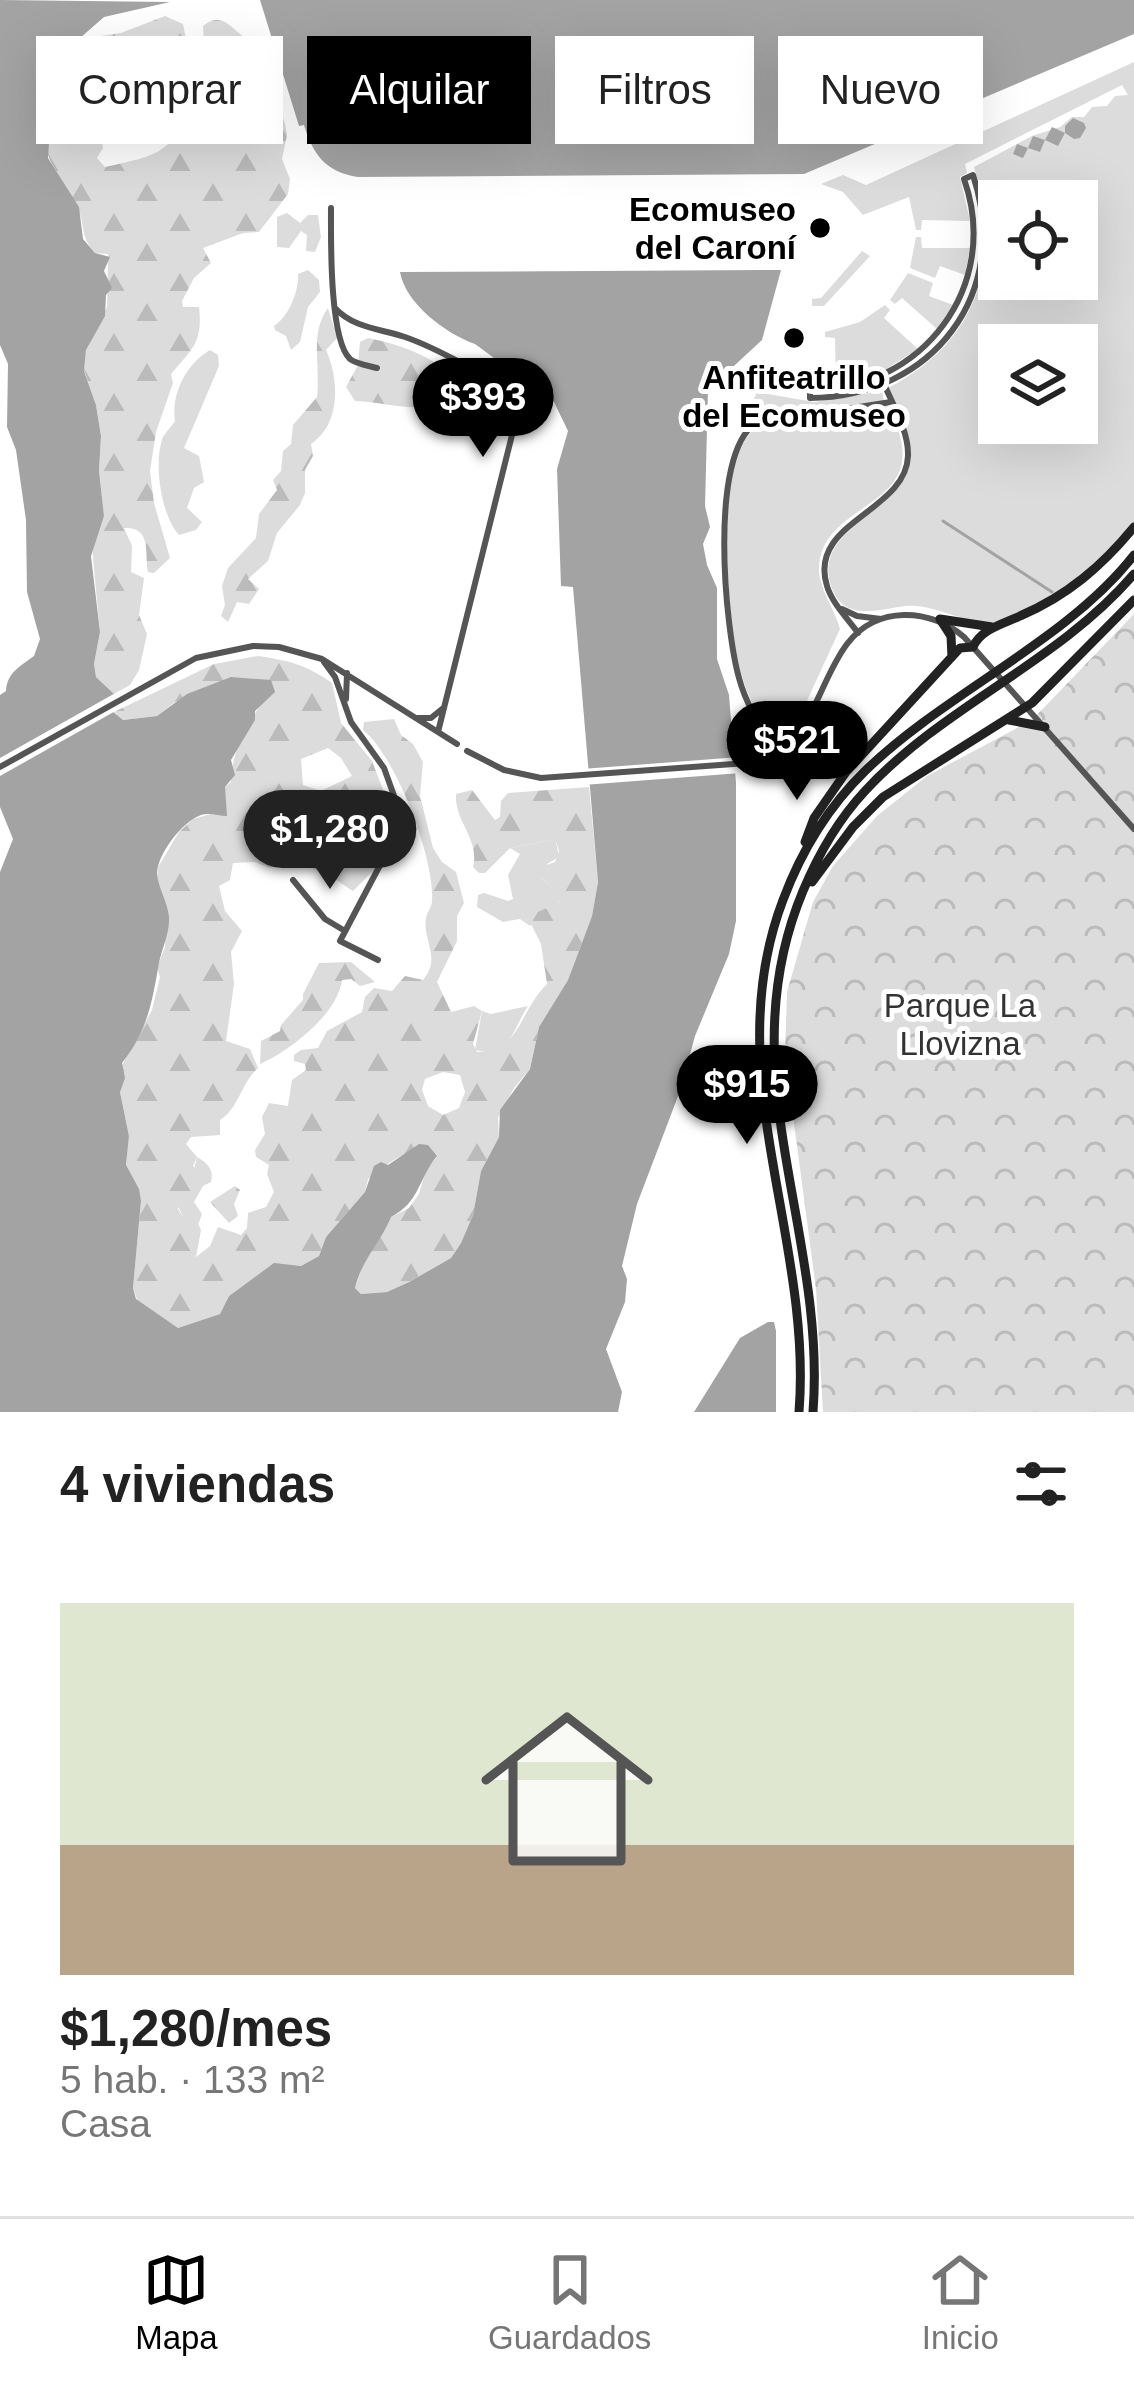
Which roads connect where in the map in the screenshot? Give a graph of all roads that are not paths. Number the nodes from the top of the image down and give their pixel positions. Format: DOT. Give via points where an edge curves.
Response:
graph roads {
  1 [pos="331,208"];
  2 [pos="979,224"];
  3 [pos="978,256"];
  4 [pos="335,308"];
  5 [pos="377,368"];
  6 [pos="883,381"];
  7 [pos="891,402"];
  8 [pos="1134,527"];
  9 [pos="1134,555"];
  10 [pos="1134,574"];
  11 [pos="1134,600"];
  12 [pos="842,611"];
  13 [pos="889,617"];
  14 [pos="940,619"];
  15 [pos="997,627"];
  16 [pos="858,633"];
  17 [pos="973,646"];
  18 [pos="844,648"];
  19 [pos="952,657"];
  20 [pos="322,659"];
  21 [pos="347,673"];
  22 [pos="375,692"];
  23 [pos="1045,692"];
  24 [pos="346,700"];
  25 [pos="444,706"];
  26 [pos="1027,707"];
  27 [pos="347,711"];
  28 [pos="414,717"];
  29 [pos="1005,721"];
  30 [pos="1045,727"];
  31 [pos="437,732"];
  32 [pos="457,745"];
  33 [pos="467,751"];
  34 [pos="777,754"];
  35 [pos="0,767"];
  36 [pos="1134,830"];
  37 [pos="801,860"];
  38 [pos="293,880"];
  39 [pos="800,898"];
  40 [pos="345,931"];
  41 [pos="378,960"];
  42 [pos="799,1412"];
  43 [pos="813,1412"];
  1 -- 4 [label="street"];
  2 -- 2 [label="street" via="973,175 964,179"];
  3 -- 6 [label="street" via="941,338 913,370"];
  4 -- 5 [label="street" via="347,356"];
  4 -- 25 [label="street" via="495,385 514,411"];
  6 -- 6 [label="street" via="810,390 810,398 849,395"];
  6 -- 7 [label="street"];
  7 -- 12 [label="street" via="906,440 906,467 830,547 826,580"];
  7 -- 34 [label="street" via="756,423 735,455 722,530 737,669"];
  8 -- 15 [label="main road" via="1076,585"];
  9 -- 37 [label="main road" via="1096,596 866,770"];
  10 -- 39 [label="main road" via="1090,618 865,790 821,851"];
  11 -- 23 [label="main road"];
  12 -- 13 [label="street"];
  12 -- 16 [label="street"];
  12 -- 18 [label="street"];
  13 -- 14 [label="street"];
  13 -- 16 [label="street"];
  14 -- 15 [label="main road"];
  14 -- 17 [label="street"];
  14 -- 19 [label="main road"];
  15 -- 17 [label="main road"];
  16 -- 18 [label="street"];
  17 -- 19 [label="main road"];
  17 -- 26 [label="street"];
  18 -- 34 [label="street" via="801,731"];
  19 -- 37 [label="main road" via="837,783 814,818"];
  20 -- 21 [label="street"];
  20 -- 27 [label="street"];
  20 -- 35 [label="street" via="279,647 207,654"];
  21 -- 22 [label="street"];
  21 -- 24 [label="street"];
  22 -- 24 [label="street"];
  22 -- 28 [label="street"];
  23 -- 26 [label="main road"];
  23 -- 30 [label="main road"];
  24 -- 27 [label="street"];
  25 -- 28 [label="street" via="431,718"];
  25 -- 31 [label="street"];
  26 -- 29 [label="main road"];
  26 -- 30 [label="street"];
  27 -- 40 [label="street" via="384,769 402,819"];
  28 -- 31 [label="street"];
  29 -- 30 [label="main road"];
  29 -- 39 [label="main road" via="884,797"];
  30 -- 36 [label="street"];
  31 -- 32 [label="street"];
  33 -- 34 [label="street" via="515,774 576,778 745,765"];
  37 -- 42 [label="main road" via="769,944 757,1030 800,1332"];
  38 -- 40 [label="street"];
  39 -- 43 [label="main road" via="776,982 771,1050 814,1333"];
  40 -- 41 [label="street" via="340,940"];
}
